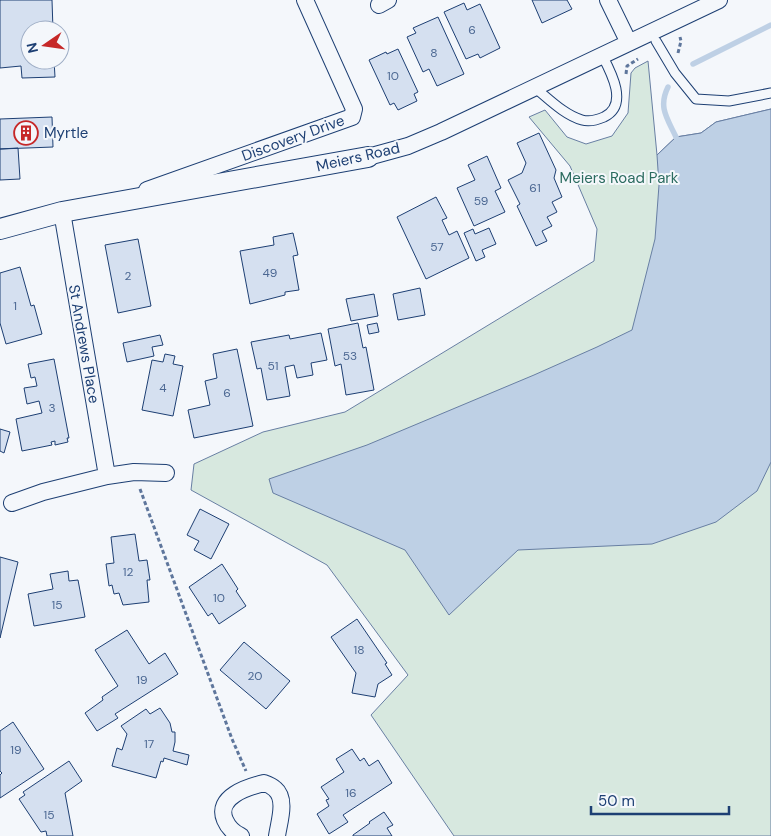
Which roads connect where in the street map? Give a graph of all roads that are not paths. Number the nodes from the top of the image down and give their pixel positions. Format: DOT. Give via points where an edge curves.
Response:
graph roads {
  1 [pos="305,0"];
  2 [pos="608,0"];
  3 [pos="719,0"];
  4 [pos="628,41"];
  5 [pos="657,44"];
  6 [pos="602,55"];
  7 [pos="533,87"];
  8 [pos="771,93"];
  9 [pos="368,157"];
  10 [pos="115,202"];
  11 [pos="62,212"];
  12 [pos="0,229"];
  13 [pos="166,474"];
  14 [pos="107,476"];
  15 [pos="12,503"];
  16 [pos="241,836"];
  17 [pos="277,836"];
  1 -- 10 [label="street, Discovery Drive" via="354,109 352,116"];
  2 -- 4 [label="street"];
  3 -- 4 [label="street, Meiers Road"];
  4 -- 6 [label="street, Meiers Road"];
  5 -- 8 [label="lane" via="696,99 729,101"];
  6 -- 7 [label="street, Meiers Road"];
  6 -- 7 [label="lane" via="613,76 616,106 610,114 595,121 582,120 567,113"];
  7 -- 9 [label="street, Meiers Road" via="416,142"];
  9 -- 10 [label="street, Meiers Road"];
  10 -- 11 [label="street, Meiers Road"];
  11 -- 12 [label="street, Meiers Road"];
  11 -- 14 [label="street, St Andrews Place"];
  13 -- 14 [label="street" via="134,472"];
  14 -- 15 [label="street"];
  16 -- 17 [label="street" via="225,820 222,812 227,800 241,790 264,782 276,789 282,804"];
}
